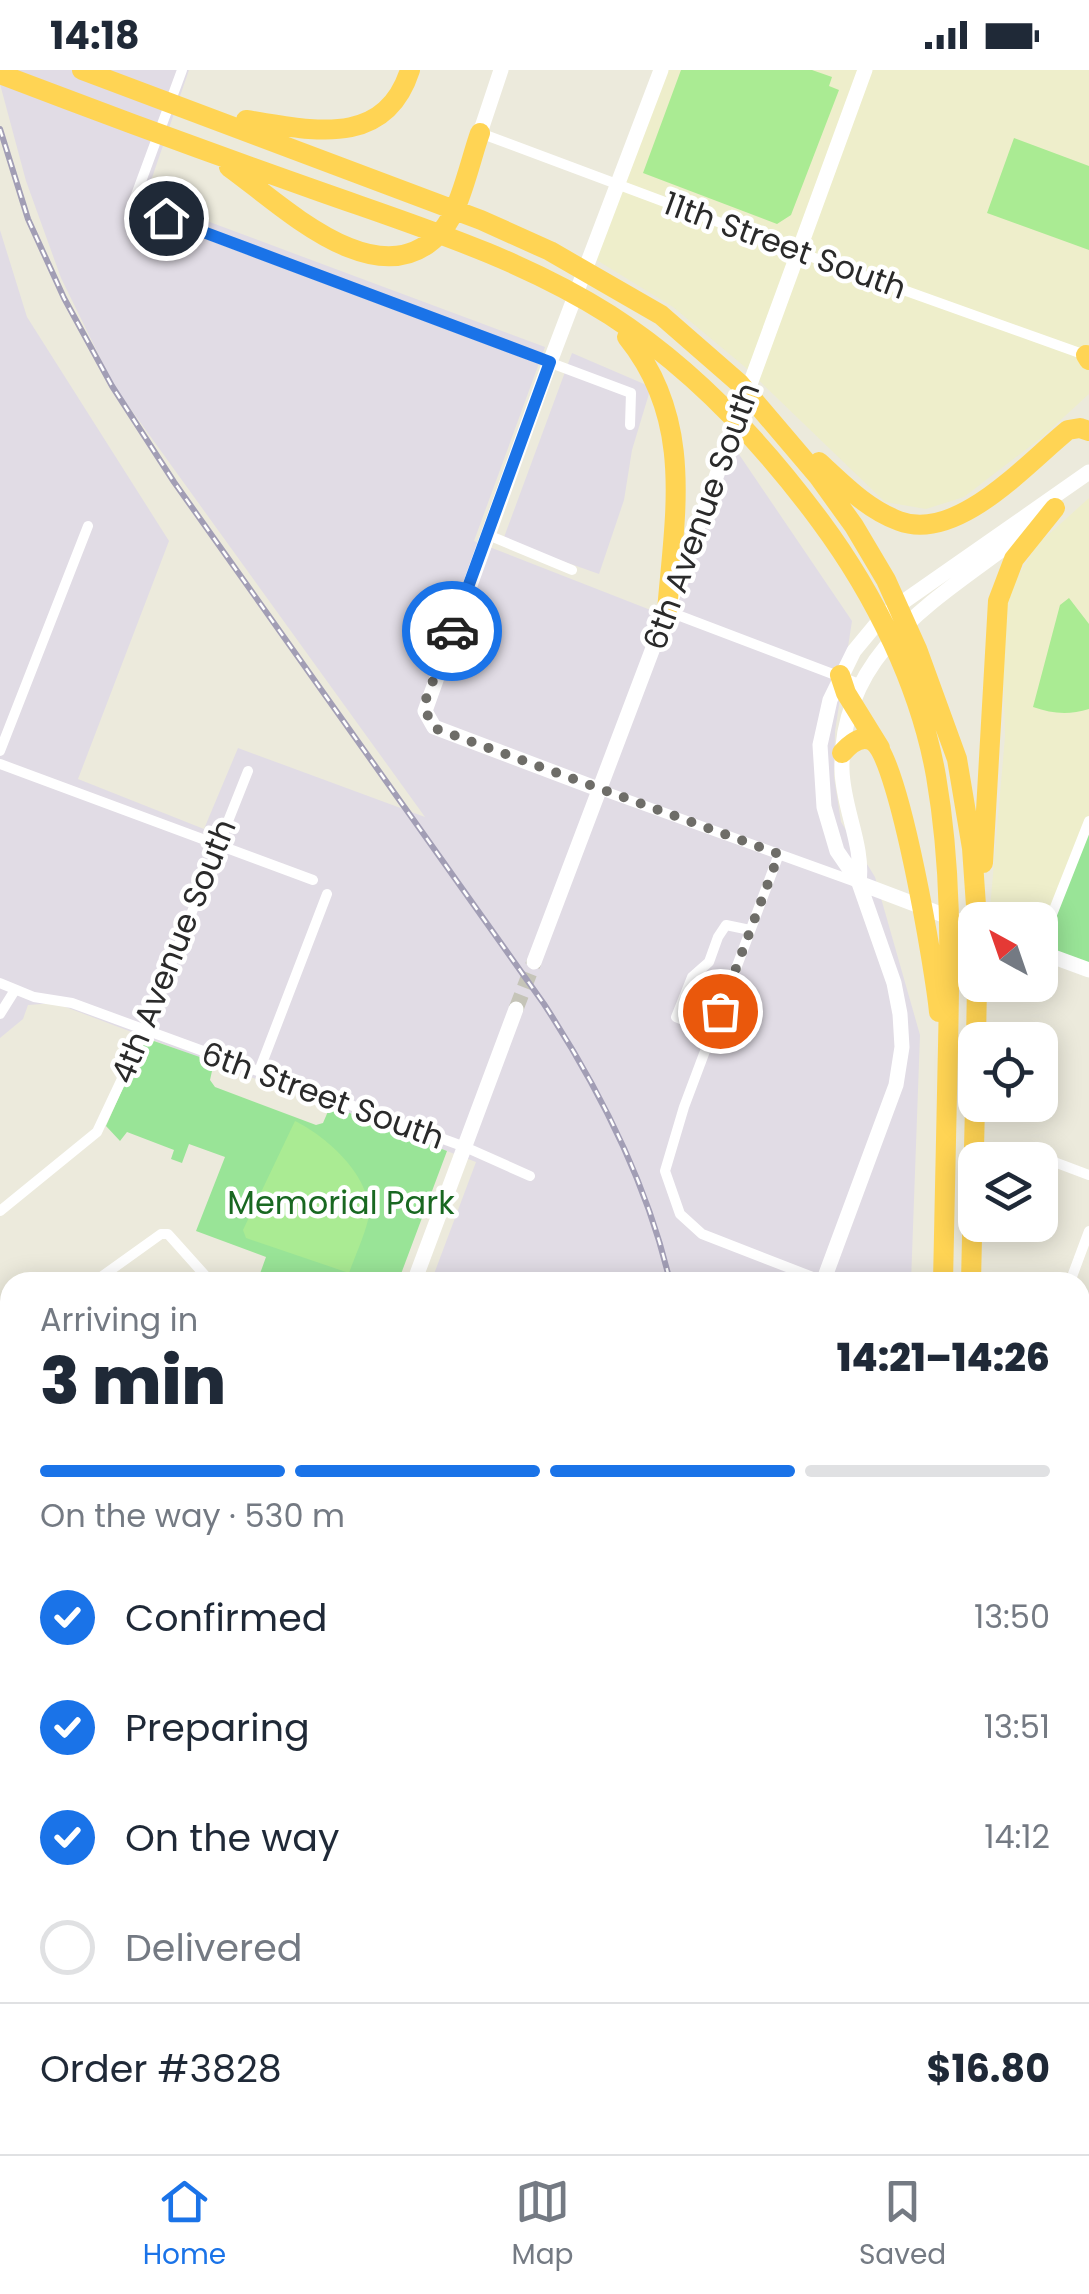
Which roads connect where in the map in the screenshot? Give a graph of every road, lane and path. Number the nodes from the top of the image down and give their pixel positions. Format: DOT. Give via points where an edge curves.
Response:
graph roads {
  1 [pos="82,70"];
  2 [pos="182,70"];
  3 [pos="410,70"];
  4 [pos="500,70"];
  5 [pos="661,70"];
  6 [pos="865,70"];
  7 [pos="0,74"];
  8 [pos="203,115"];
  9 [pos="480,133"];
  10 [pos="198,148"];
  11 [pos="619,184"];
  12 [pos="797,251"];
  13 [pos="610,316"];
  14 [pos="1088,357"];
  15 [pos="550,362"];
  16 [pos="1089,413"];
  17 [pos="772,420"];
  18 [pos="630,425"];
  19 [pos="1078,431"];
  20 [pos="1089,473"];
  21 [pos="1054,508"];
  22 [pos="88,526"];
  23 [pos="488,536"];
  24 [pos="572,570"];
  25 [pos="667,611"];
  26 [pos="851,687"];
  27 [pos="880,749"];
  28 [pos="0,751"];
  29 [pos="842,754"];
  30 [pos="0,764"];
  31 [pos="248,771"];
  32 [pos="598,789"];
  33 [pos="1089,821"];
  34 [pos="216,845"];
  35 [pos="779,854"];
  36 [pos="313,880"];
  37 [pos="860,883"];
  38 [pos="978,892"];
  39 [pos="327,894"];
  40 [pos="978,902"];
  41 [pos="1058,902"];
  42 [pos="958,916"];
  43 [pos="750,930"];
  44 [pos="1058,956"];
  45 [pos="534,962"];
  46 [pos="1089,970"];
  47 [pos="0,983"];
  48 [pos="14,990"];
  49 [pos="516,1009"];
  50 [pos="0,1014"];
  51 [pos="145,1030"];
  52 [pos="712,1032"];
  53 [pos="259,1071"];
  54 [pos="947,1116"];
  55 [pos="975,1122"];
  56 [pos="465,1147"];
  57 [pos="1058,1163"];
  58 [pos="1089,1175"];
  59 [pos="530,1176"];
  60 [pos="0,1211"];
  61 [pos="1089,1231"];
  62 [pos="108,1272"];
  63 [pos="202,1272"];
  64 [pos="418,1272"];
  65 [pos="798,1272"];
  66 [pos="827,1272"];
  67 [pos="942,1272"];
  68 [pos="971,1272"];
  69 [pos="1074,1272"];
  1 -- 8 [label="highway"];
  2 -- 15 [label="street" via="132,206"];
  3 -- 8 [label="highway" via="388,107 344,130"];
  4 -- 9 [label="main road"];
  5 -- 11 [label="main road"];
  6 -- 12 [label="main road, 6th Avenue South"];
  7 -- 10 [label="highway"];
  8 -- 17 [label="highway" via="550,251 661,315"];
  9 -- 10 [label="highway" via="443,230 401,256 352,251"];
  9 -- 11 [label="street, 11th Street South"];
  10 -- 13 [label="highway" via="469,244"];
  11 -- 12 [label="street, 11th Street South"];
  11 -- 15 [label="main road"];
  12 -- 14 [label="street, 11th Street South"];
  12 -- 25 [label="main road, 6th Avenue South"];
  13 -- 25 [label="highway" via="644,358 670,416 676,464"];
  13 -- 54 [label="highway" via="683,369 762,448 834,539 901,664 935,770 952,906"];
  15 -- 18 [label="street" via="631,393"];
  15 -- 23 [label="main road"];
  16 -- 19 [label="highway"];
  17 -- 19 [label="highway" via="862,501 903,523 928,526 973,508"];
  17 -- 38 [label="highway" via="854,526 917,648 957,759"];
  20 -- 21 [label="main road"];
  20 -- 26 [label="main road" via="894,606 862,639"];
  21 -- 26 [label="main road" via="904,625"];
  21 -- 38 [label="highway" via="1014,558 998,600"];
  22 -- 28 [label="street"];
  23 -- 24 [label="street"];
  23 -- 32 [label="main road" via="426,699 427,718 434,728"];
  25 -- 26 [label="street"];
  25 -- 32 [label="main road, 6th Avenue South"];
  26 -- 27 [label="highway"];
  26 -- 29 [label="main road"];
  26 -- 37 [label="main road" via="822,730 821,792 837,851"];
  27 -- 29 [label="highway" via="863,738"];
  27 -- 54 [label="highway" via="900,806 930,952"];
  29 -- 37 [label="main road"];
  30 -- 34 [label="street"];
  31 -- 34 [label="street, 4th Avenue South"];
  32 -- 35 [label="street"];
  32 -- 45 [label="main road, 6th Avenue South"];
  33 -- 41 [label="street"];
  34 -- 36 [label="street"];
  34 -- 51 [label="street, 4th Avenue South"];
  35 -- 37 [label="street"];
  35 -- 43 [label="street"];
  37 -- 42 [label="main road"];
  37 -- 66 [label="main road" via="896,991 902,1055"];
  38 -- 40 [label="highway"];
  39 -- 53 [label="street"];
  43 -- 52 [label="street"];
  43 -- 52 [label="street" via="726,925 676,1017"];
  44 -- 46 [label="main road"];
  47 -- 48 [label="street, 6th Street South"];
  48 -- 50 [label="street"];
  48 -- 51 [label="street, 6th Street South"];
  49 -- 56 [label="main road"];
  51 -- 53 [label="street, 6th Street South"];
  51 -- 60 [label="street, 4th Avenue South" via="98,1132"];
  52 -- 65 [label="street" via="670,1146 668,1186 680,1214 702,1234"];
  53 -- 56 [label="street, 6th Street South"];
  54 -- 67 [label="highway"];
  55 -- 68 [label="highway"];
  56 -- 59 [label="street, 6th Street South"];
  56 -- 64 [label="main road"];
  57 -- 58 [label="street"];
  61 -- 69 [label="street"];
  62 -- 63 [label="street" via="161,1234"];
}
